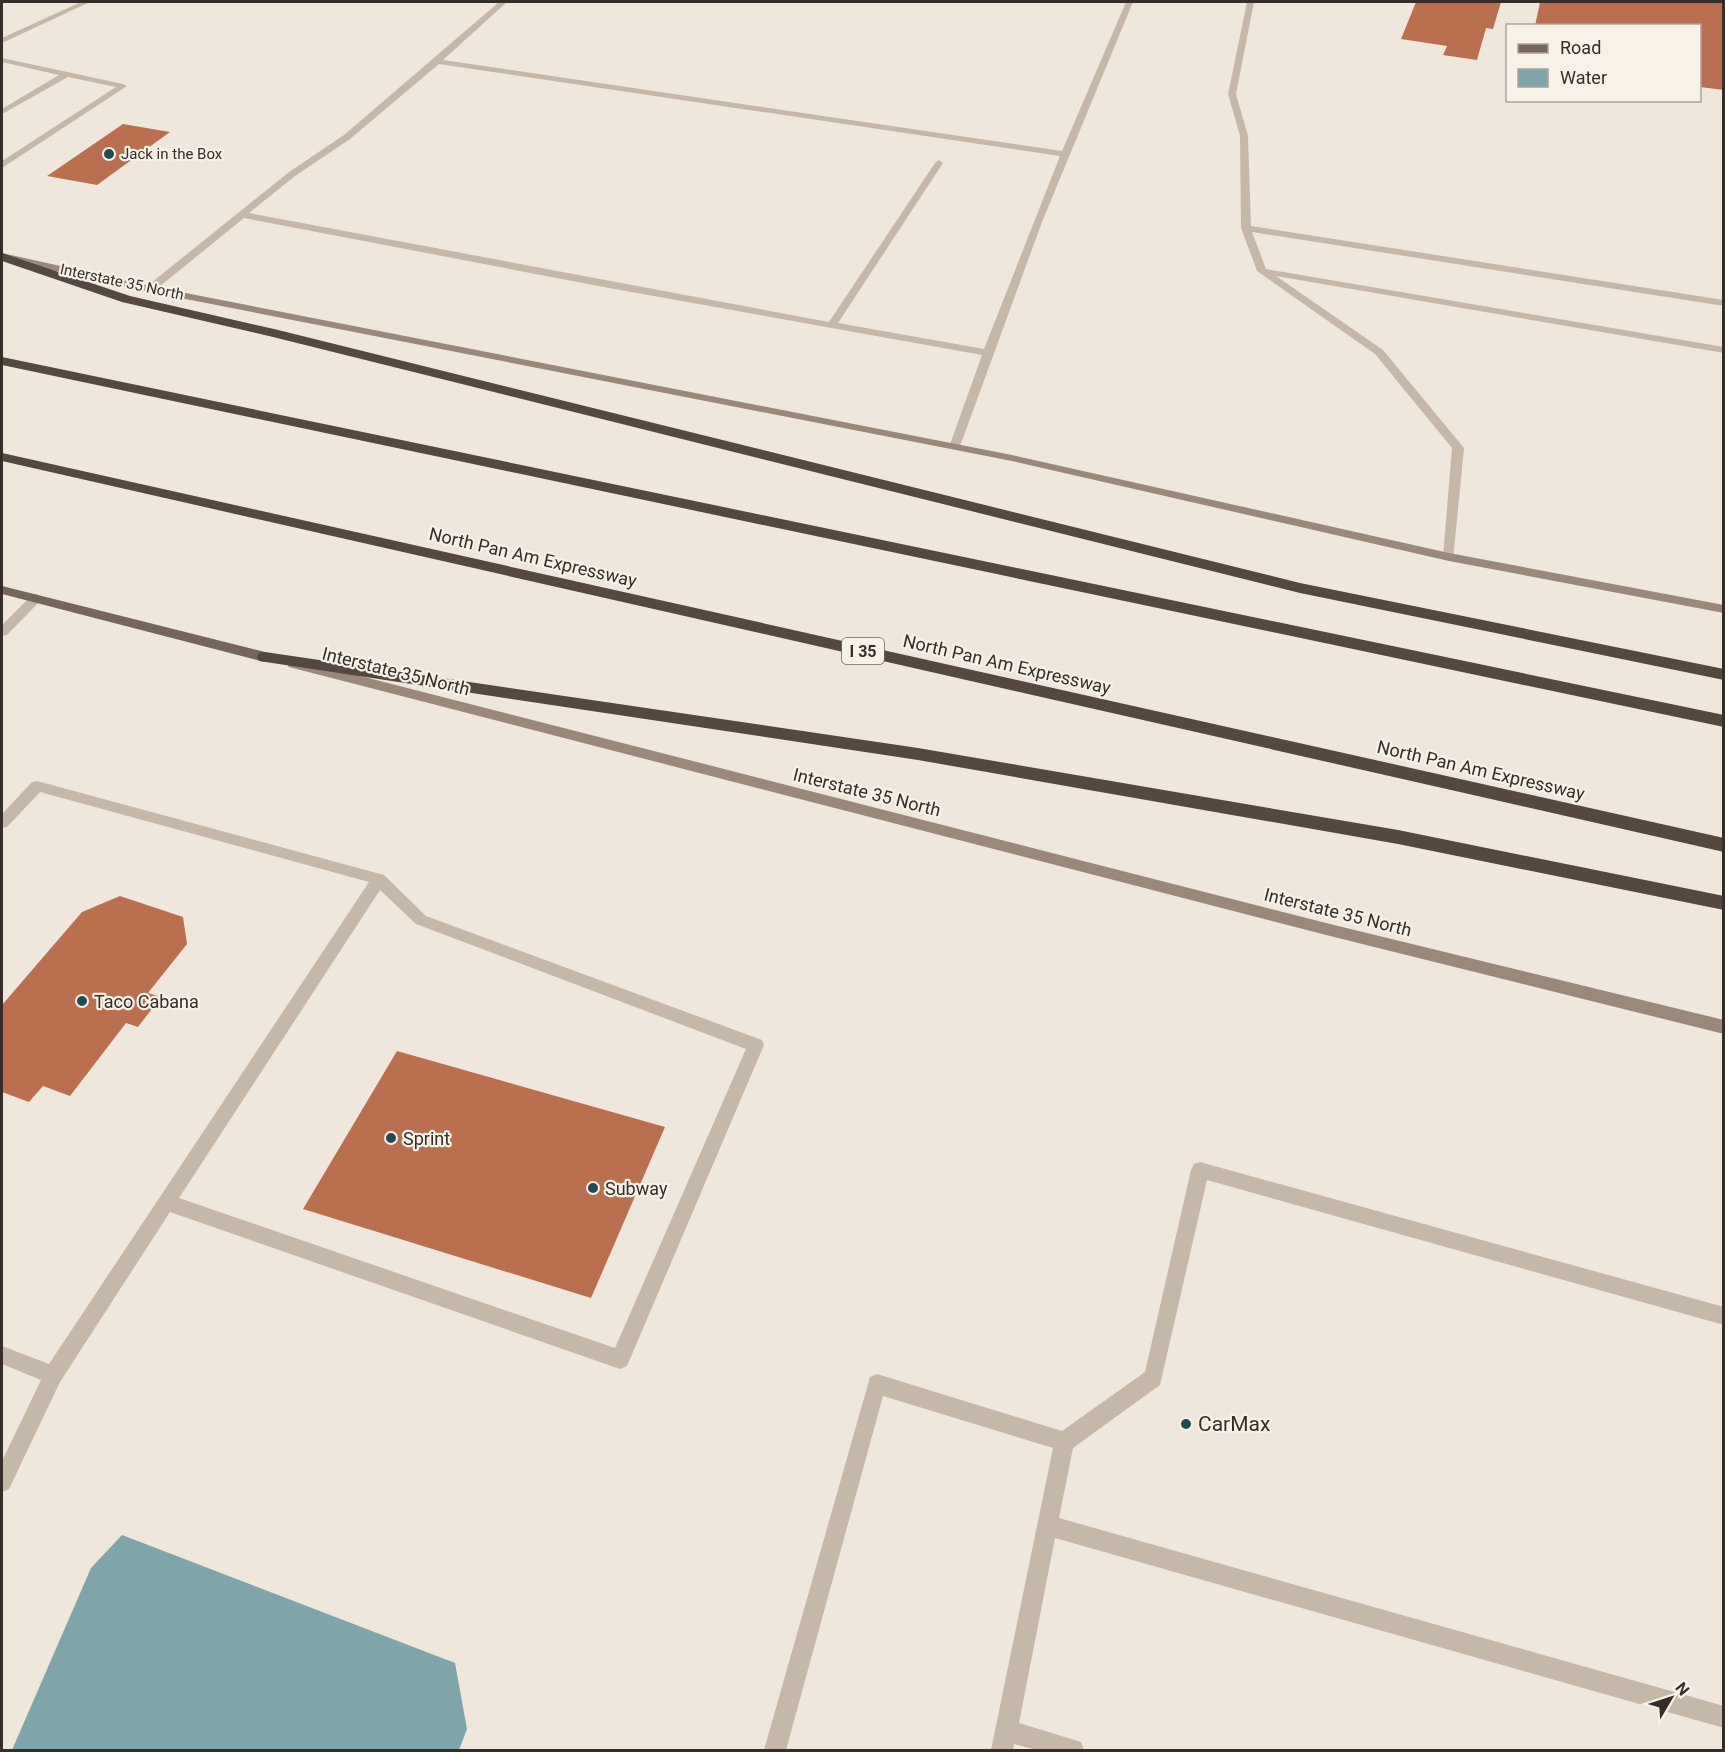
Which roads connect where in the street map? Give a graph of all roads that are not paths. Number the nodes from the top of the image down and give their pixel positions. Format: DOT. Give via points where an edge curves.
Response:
graph roads {
  1 [pos="86,2"];
  2 [pos="503,2"];
  3 [pos="1131,2"];
  4 [pos="1250,2"];
  5 [pos="2,28"];
  6 [pos="20,32"];
  7 [pos="2,41"];
  8 [pos="2,60"];
  9 [pos="437,61"];
  10 [pos="65,75"];
  11 [pos="2,112"];
  12 [pos="1064,154"];
  13 [pos="939,163"];
  14 [pos="2,165"];
  15 [pos="244,215"];
  16 [pos="1246,228"];
  17 [pos="2,257"];
  18 [pos="1262,271"];
  19 [pos="150,289"];
  20 [pos="1724,303"];
  21 [pos="832,325"];
  22 [pos="1724,350"];
  23 [pos="987,353"];
  24 [pos="2,361"];
  25 [pos="956,447"];
  26 [pos="2,458"];
  27 [pos="1449,557"];
  28 [pos="2,590"];
  29 [pos="36,598"];
  30 [pos="1724,609"];
  31 [pos="2,632"];
  32 [pos="265,657"];
  33 [pos="1724,675"];
  34 [pos="1724,721"];
  35 [pos="2,824"];
  36 [pos="1724,844"];
  37 [pos="379,879"];
  38 [pos="1724,903"];
  39 [pos="1724,1027"];
  40 [pos="166,1202"];
  41 [pos="1724,1316"];
  42 [pos="2,1355"];
  43 [pos="53,1375"];
  44 [pos="1064,1442"];
  45 [pos="2,1482"];
  46 [pos="1047,1525"];
  47 [pos="1724,1717"];
  48 [pos="1004,1740"];
  49 [pos="775,1750"];
  50 [pos="1073,1750"];
  1 -- 6 [label="lane"];
  2 -- 9 [label="lane"];
  3 -- 12 [label="lane"];
  4 -- 16 [label="lane" via="1232,94 1244,136"];
  5 -- 6 [label="lane"];
  6 -- 7 [label="lane"];
  8 -- 10 [label="lane"];
  9 -- 12 [label="lane"];
  9 -- 15 [label="lane" via="347,137 292,174"];
  10 -- 11 [label="lane"];
  10 -- 14 [label="lane" via="123,86"];
  12 -- 23 [label="lane"];
  13 -- 21 [label="lane"];
  15 -- 19 [label="lane"];
  15 -- 21 [label="lane"];
  16 -- 18 [label="lane"];
  16 -- 20 [label="lane"];
  17 -- 19 [label="main road, Interstate 35 North"];
  17 -- 33 [label="highway" via="126,299 1300,588"];
  18 -- 22 [label="lane"];
  18 -- 27 [label="lane" via="1379,352 1458,448"];
  19 -- 25 [label="main road, Interstate 35 North"];
  21 -- 23 [label="lane"];
  23 -- 25 [label="lane"];
  24 -- 34 [label="highway"];
  25 -- 27 [label="main road, Interstate 35 North"];
  26 -- 36 [label="highway, North Pan Am Expressway / I 35"];
  27 -- 30 [label="main road, Interstate 35 North"];
  28 -- 29 [label="main road, Interstate 35 North"];
  29 -- 31 [label="lane"];
  29 -- 32 [label="main road, Interstate 35 North"];
  32 -- 38 [label="highway" via="918,754 1398,837"];
  32 -- 39 [label="main road, Interstate 35 North" via="1242,908"];
  35 -- 37 [label="lane" via="37,786"];
  37 -- 40 [label="lane"];
  37 -- 40 [label="lane" via="421,920 756,1045 620,1359"];
  40 -- 43 [label="lane"];
  41 -- 44 [label="lane" via="1200,1170 1153,1378"];
  42 -- 43 [label="lane"];
  43 -- 45 [label="lane"];
  44 -- 46 [label="lane"];
  44 -- 49 [label="lane" via="877,1384"];
  46 -- 47 [label="lane"];
  46 -- 48 [label="lane"];
  48 -- 50 [label="lane"];
}
